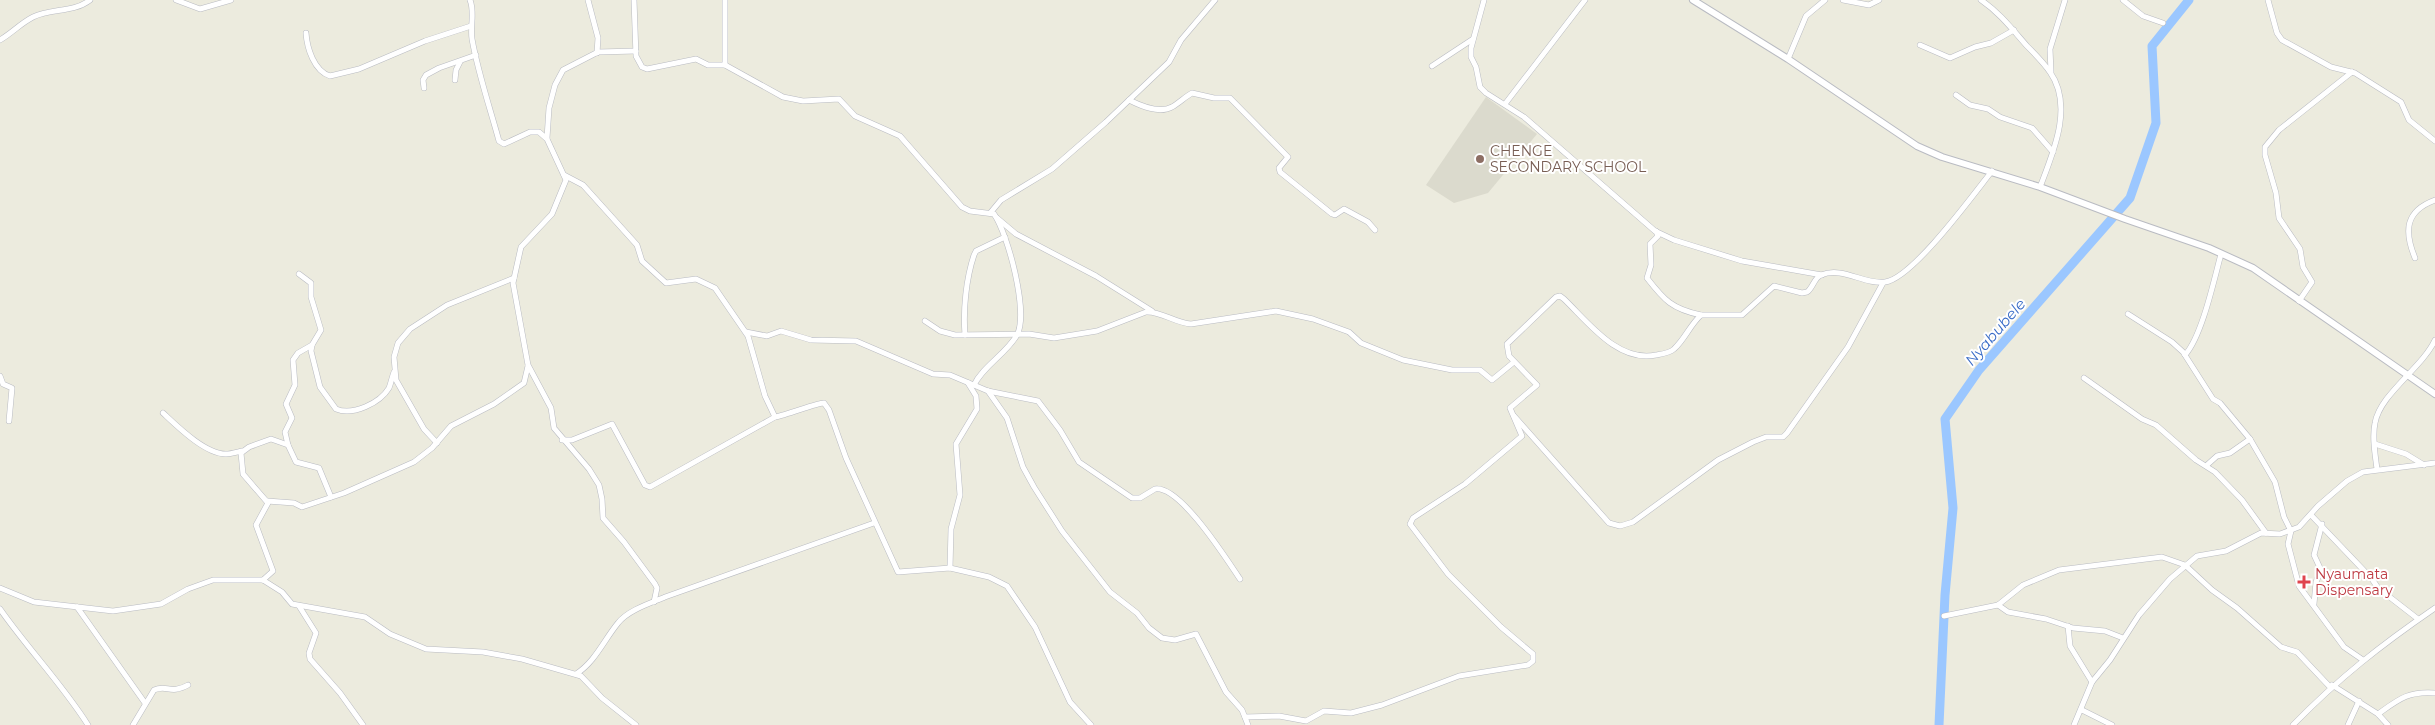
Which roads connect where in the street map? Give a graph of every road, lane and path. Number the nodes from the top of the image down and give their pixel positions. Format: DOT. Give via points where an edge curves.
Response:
graph roads {
  1 [pos="90,0"];
  2 [pos="176,0"];
  3 [pos="231,0"];
  4 [pos="470,0"];
  5 [pos="588,0"];
  6 [pos="634,0"];
  7 [pos="725,0"];
  8 [pos="1215,0"];
  9 [pos="1484,0"];
  10 [pos="1585,0"];
  11 [pos="1693,0"];
  12 [pos="1825,0"];
  13 [pos="1843,0"];
  14 [pos="1880,0"];
  15 [pos="1981,0"];
  16 [pos="2065,0"];
  17 [pos="2123,0"];
  18 [pos="2268,0"];
  19 [pos="2164,23"];
  20 [pos="471,26"];
  21 [pos="2014,30"];
  22 [pos="306,33"];
  23 [pos="1473,39"];
  24 [pos="0,40"];
  25 [pos="1920,45"];
  26 [pos="636,52"];
  27 [pos="597,53"];
  28 [pos="476,55"];
  29 [pos="1788,59"];
  30 [pos="460,62"];
  31 [pos="725,64"];
  32 [pos="1432,66"];
  33 [pos="2352,72"];
  34 [pos="2051,73"];
  35 [pos="455,80"];
  36 [pos="424,88"];
  37 [pos="1956,95"];
  38 [pos="1129,100"];
  39 [pos="1505,104"];
  40 [pos="547,139"];
  41 [pos="2435,141"];
  42 [pos="2053,152"];
  43 [pos="1992,171"];
  44 [pos="564,175"];
  45 [pos="2040,187"];
  46 [pos="2435,200"];
  47 [pos="991,212"];
  48 [pos="996,217"];
  49 [pos="1375,230"];
  50 [pos="1655,231"];
  51 [pos="1005,237"];
  52 [pos="2220,254"];
  53 [pos="2415,258"];
  54 [pos="299,274"];
  55 [pos="1822,275"];
  56 [pos="514,278"];
  57 [pos="1883,283"];
  58 [pos="2299,301"];
  59 [pos="1153,312"];
  60 [pos="2128,314"];
  61 [pos="1701,315"];
  62 [pos="925,320"];
  63 [pos="746,332"];
  64 [pos="965,335"];
  65 [pos="1017,335"];
  66 [pos="2435,340"];
  67 [pos="312,345"];
  68 [pos="2185,355"];
  69 [pos="1514,362"];
  70 [pos="528,365"];
  71 [pos="394,372"];
  72 [pos="0,376"];
  73 [pos="2407,377"];
  74 [pos="2084,378"];
  75 [pos="971,384"];
  76 [pos="988,390"];
  77 [pos="2435,394"];
  78 [pos="1510,412"];
  79 [pos="163,413"];
  80 [pos="776,417"];
  81 [pos="9,421"];
  82 [pos="2250,438"];
  83 [pos="562,440"];
  84 [pos="437,443"];
  85 [pos="2374,444"];
  86 [pos="288,445"];
  87 [pos="242,451"];
  88 [pos="2435,463"];
  89 [pos="2207,465"];
  90 [pos="2424,465"];
  91 [pos="2377,469"];
  92 [pos="331,497"];
  93 [pos="267,501"];
  94 [pos="2311,515"];
  95 [pos="874,523"];
  96 [pos="2322,524"];
  97 [pos="2291,531"];
  98 [pos="2266,533"];
  99 [pos="2185,565"];
  100 [pos="950,568"];
  101 [pos="1240,579"];
  102 [pos="263,580"];
  103 [pos="0,588"];
  104 [pos="654,602"];
  105 [pos="1998,605"];
  106 [pos="2314,605"];
  107 [pos="299,606"];
  108 [pos="77,607"];
  109 [pos="2435,608"];
  110 [pos="0,609"];
  111 [pos="1944,616"];
  112 [pos="2418,619"];
  113 [pos="2068,626"];
  114 [pos="2123,638"];
  115 [pos="2363,660"];
  116 [pos="576,674"];
  117 [pos="2092,682"];
  118 [pos="188,685"];
  119 [pos="2331,686"];
  120 [pos="2435,693"];
  121 [pos="2359,702"];
  122 [pos="145,703"];
  123 [pos="2082,710"];
  124 [pos="2378,714"];
  125 [pos="1245,717"];
  126 [pos="88,725"];
  127 [pos="132,725"];
  128 [pos="364,725"];
  129 [pos="636,725"];
  130 [pos="1091,725"];
  131 [pos="1248,725"];
  132 [pos="2074,725"];
  133 [pos="2112,725"];
  134 [pos="2293,725"];
  135 [pos="2348,725"];
  136 [pos="2388,725"];
  1 -- 24 [label="street" via="77,8 34,16"];
  2 -- 3 [label="street" via="200,9"];
  4 -- 20 [label="street"];
  5 -- 27 [label="street" via="598,38"];
  6 -- 26 [label="street"];
  7 -- 31 [label="street"];
  8 -- 38 [label="street" via="1181,40 1169,62"];
  9 -- 23 [label="street"];
  10 -- 39 [label="street"];
  11 -- 29 [label="street"];
  12 -- 29 [label="street" via="1806,16"];
  13 -- 14 [label="street" via="1869,5"];
  15 -- 21 [label="street" via="1998,12"];
  16 -- 34 [label="street" via="2050,49"];
  17 -- 19 [label="street" via="2143,16"];
  18 -- 33 [label="street" via="2282,40 2331,67"];
  20 -- 22 [label="street" via="359,69 330,76 321,70 311,54"];
  20 -- 28 [label="street"];
  21 -- 25 [label="street" via="1991,43 1950,58"];
  21 -- 34 [label="street"];
  23 -- 32 [label="street"];
  23 -- 39 [label="street" via="1472,57 1480,87"];
  26 -- 27 [label="street"];
  26 -- 31 [label="street" via="638,63 647,69 696,58 708,64"];
  27 -- 40 [label="street" via="569,66 558,76 549,108"];
  28 -- 30 [label="street"];
  28 -- 40 [label="street" via="500,142 507,143 534,132"];
  29 -- 43 [label="street" via="1917,146"];
  30 -- 35 [label="street"];
  30 -- 36 [label="street" via="426,75"];
  31 -- 47 [label="street" via="783,97 803,101 839,100 855,116 900,136 962,207 970,211"];
  33 -- 41 [label="street" via="2401,102 2409,120"];
  33 -- 58 [label="street" via="2279,130 2265,147 2280,218 2300,249 2303,267 2312,282"];
  34 -- 42 [label="street" via="2058,88 2061,110"];
  37 -- 42 [label="street" via="1970,106 1988,109 2032,128"];
  38 -- 47 [label="street" via="1052,168 1001,200"];
  38 -- 49 [label="street" via="1140,106 1164,109 1171,108 1192,93 1230,98 1288,156 1279,168 1280,172 1334,215 1344,209 1368,222"];
  39 -- 50 [label="street"];
  40 -- 44 [label="street"];
  42 -- 45 [label="street"];
  43 -- 45 [label="street"];
  43 -- 57 [label="street" via="1919,258 1902,274"];
  44 -- 56 [label="street" via="564,187 552,214 521,246"];
  44 -- 63 [label="street" via="583,185 636,245 642,261 666,283 696,279 713,286"];
  45 -- 52 [label="street"];
  46 -- 53 [label="street" via="2418,207 2412,215 2408,237"];
  47 -- 48 [label="street"];
  48 -- 51 [label="street"];
  48 -- 59 [label="street" via="1016,234 1096,276"];
  50 -- 55 [label="street" via="1674,240 1742,260"];
  50 -- 61 [label="street" via="1658,236 1650,244 1651,265 1647,278 1656,292 1676,308"];
  51 -- 64 [label="street" via="974,255 967,291"];
  51 -- 65 [label="street" via="1014,265 1021,315"];
  52 -- 58 [label="street" via="2253,268"];
  52 -- 68 [label="street" via="2200,327"];
  54 -- 67 [label="street" via="311,283 311,297 320,330"];
  55 -- 57 [label="street" via="1845,274"];
  55 -- 61 [label="street" via="1807,292 1774,286 1742,315"];
  56 -- 70 [label="street"];
  56 -- 71 [label="street" via="447,305 410,329 395,350"];
  57 -- 78 [label="street" via="1848,347 1787,434 1753,442 1718,460 1633,522 1620,526 1609,523"];
  58 -- 73 [label="street"];
  59 -- 65 [label="street" via="1137,314 1097,331 1054,338 1037,334"];
  59 -- 69 [label="street" via="1181,324 1262,312 1292,314 1349,332 1361,343 1397,358 1452,370 1483,370 1492,380"];
  60 -- 68 [label="street" via="2172,342"];
  61 -- 69 [label="street" via="1669,352 1639,356 1610,343 1560,296 1507,344"];
  62 -- 64 [label="street" via="944,333"];
  63 -- 75 [label="street" via="767,336 781,330 811,340 856,341 925,371 950,375"];
  63 -- 80 [label="street" via="765,396"];
  64 -- 65 [label="street"];
  65 -- 75 [label="street"];
  66 -- 73 [label="street"];
  67 -- 71 [label="street" via="320,387 338,410 357,410 374,400 388,389"];
  67 -- 86 [label="street" via="293,360 295,385 286,404 292,418 285,432"];
  68 -- 82 [label="street" via="2213,399"];
  69 -- 78 [label="street" via="1537,385 1512,405"];
  70 -- 83 [label="street" via="551,408 554,428"];
  70 -- 84 [label="street" via="524,383 494,404 451,426"];
  71 -- 84 [label="street" via="424,429"];
  72 -- 81 [label="street" via="3,384 12,388"];
  73 -- 77 [label="street"];
  73 -- 85 [label="street" via="2376,418"];
  74 -- 89 [label="street" via="2142,419 2156,425 2196,460"];
  75 -- 76 [label="street"];
  75 -- 100 [label="street" via="977,409 956,444 960,495 951,529"];
  76 -- 101 [label="street" via="1038,402 1079,462 1126,496 1137,498 1159,488 1167,492 1191,512"];
  76 -- 125 [label="street" via="1007,418 1034,488 1090,568 1113,596 1137,613 1158,636 1175,640 1196,634 1226,692"];
  78 -- 125 [label="street" via="1522,434 1520,439 1465,484 1413,518 1410,524 1448,574 1500,628 1533,654 1531,663 1459,676 1351,713 1324,711 1306,721 1279,716"];
  79 -- 87 [label="street" via="192,439 210,449 225,454"];
  80 -- 83 [label="street" via="650,488 612,424 572,440"];
  80 -- 95 [label="street" via="818,403 826,405"];
  82 -- 89 [label="street"];
  82 -- 97 [label="street" via="2275,482"];
  83 -- 104 [label="street" via="571,446 599,485 603,518 657,588"];
  84 -- 92 [label="street" via="414,462"];
  85 -- 90 [label="street" via="2406,454"];
  85 -- 91 [label="street"];
  86 -- 87 [label="street" via="271,438"];
  86 -- 92 [label="street" via="296,462 321,470"];
  87 -- 93 [label="street" via="243,474"];
  88 -- 90 [label="street"];
  89 -- 98 [label="street" via="2242,500"];
  90 -- 91 [label="street"];
  91 -- 94 [label="street" via="2354,476"];
  92 -- 93 [label="street" via="302,507 294,502"];
  93 -- 102 [label="street" via="256,525 273,571"];
  94 -- 96 [label="street"];
  94 -- 97 [label="street"];
  95 -- 100 [label="street" via="898,573"];
  95 -- 104 [label="street"];
  96 -- 106 [label="street" via="2314,555 2321,570 2316,582"];
  96 -- 112 [label="street" via="2378,588"];
  97 -- 98 [label="street"];
  97 -- 106 [label="street" via="2288,544 2297,580"];
  98 -- 99 [label="street" via="2226,551 2196,556"];
  99 -- 105 [label="street" via="2157,557 2059,570 2023,585"];
  99 -- 114 [label="street" via="2148,604"];
  99 -- 119 [label="street" via="2278,644 2299,654"];
  100 -- 130 [label="street" via="989,577 1006,586 1035,627 1070,702"];
  102 -- 107 [label="street"];
  102 -- 108 [label="street" via="213,580 150,607 113,611"];
  103 -- 108 [label="street" via="34,602"];
  104 -- 116 [label="street" via="621,619 587,666"];
  105 -- 111 [label="street"];
  105 -- 113 [label="street" via="2006,611 2046,618"];
  106 -- 115 [label="street" via="2344,647"];
  107 -- 116 [label="street" via="365,617 390,634 426,649 498,654"];
  107 -- 128 [label="street" via="316,633 310,659"];
  108 -- 122 [label="street"];
  109 -- 112 [label="street"];
  110 -- 126 [label="street" via="70,696"];
  112 -- 115 [label="street"];
  113 -- 114 [label="street" via="2105,631"];
  113 -- 117 [label="street" via="2069,643"];
  114 -- 117 [label="street"];
  115 -- 119 [label="street"];
  116 -- 129 [label="street"];
  117 -- 123 [label="street"];
  118 -- 122 [label="street" via="177,691 157,688"];
  119 -- 121 [label="street"];
  119 -- 134 [label="street"];
  120 -- 124 [label="street" via="2405,695"];
  121 -- 124 [label="street"];
  121 -- 135 [label="street"];
  122 -- 127 [label="street"];
  123 -- 132 [label="street"];
  123 -- 133 [label="street"];
  124 -- 136 [label="street"];
  125 -- 131 [label="street"];
}
